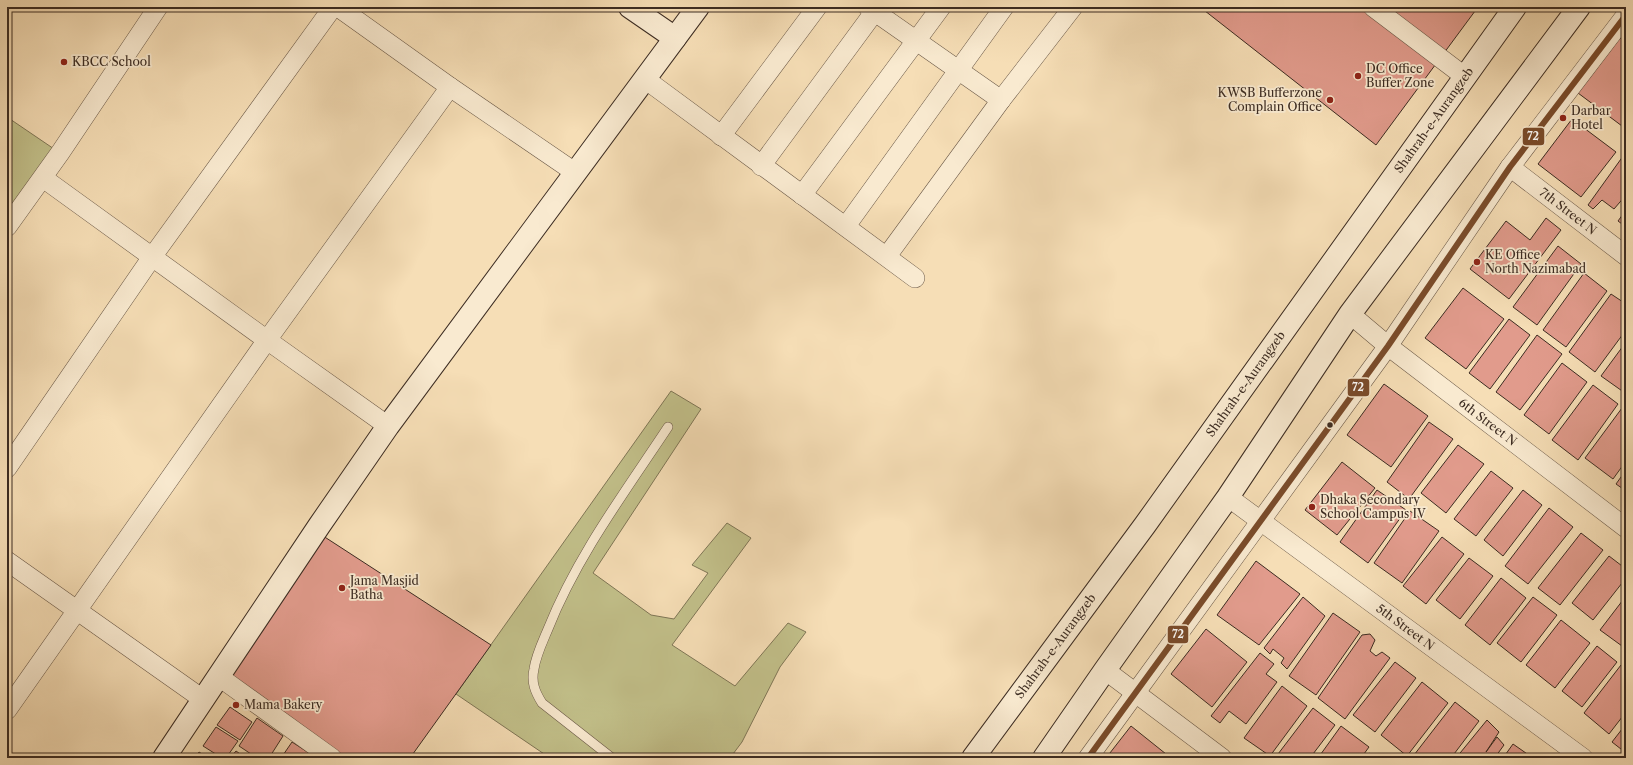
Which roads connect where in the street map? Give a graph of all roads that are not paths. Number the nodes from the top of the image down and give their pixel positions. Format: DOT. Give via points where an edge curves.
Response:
graph roads {
  1 [pos="158,7"];
  2 [pos="333,7"];
  3 [pos="338,7"];
  4 [pos="630,7"];
  5 [pos="698,7"];
  6 [pos="817,7"];
  7 [pos="941,7"];
  8 [pos="1004,7"];
  9 [pos="1073,7"];
  10 [pos="1373,7"];
  11 [pos="1515,7"];
  12 [pos="1579,7"];
  13 [pos="873,8"];
  14 [pos="1626,15"];
  15 [pos="675,38"];
  16 [pos="916,40"];
  17 [pos="958,70"];
  18 [pos="1464,76"];
  19 [pos="645,79"];
  20 [pos="450,87"];
  21 [pos="1001,100"];
  22 [pos="721,136"];
  23 [pos="761,166"];
  24 [pos="1510,167"];
  25 [pos="576,173"];
  26 [pos="43,178"];
  27 [pos="802,195"];
  28 [pos="846,226"];
  29 [pos="7,227"];
  30 [pos="886,256"];
  31 [pos="1626,256"];
  32 [pos="152,257"];
  33 [pos="915,278"];
  34 [pos="1350,314"];
  35 [pos="267,340"];
  36 [pos="1388,346"];
  37 [pos="388,426"];
  38 [pos="668,427"];
  39 [pos="7,468"];
  40 [pos="1228,497"];
  41 [pos="1260,521"];
  42 [pos="1626,528"];
  43 [pos="7,561"];
  44 [pos="77,612"];
  45 [pos="1105,670"];
  46 [pos="218,676"];
  47 [pos="1136,693"];
  48 [pos="204,700"];
  49 [pos="7,710"];
  50 [pos="164,758"];
  51 [pos="332,758"];
  52 [pos="612,758"];
  53 [pos="973,758"];
  54 [pos="1044,758"];
  55 [pos="1088,758"];
  56 [pos="1222,758"];
  57 [pos="1583,758"];
  1 -- 26 [label="street"];
  2 -- 32 [label="street"];
  3 -- 20 [label="street"];
  4 -- 15 [label="main road"];
  5 -- 15 [label="main road"];
  6 -- 22 [label="street"];
  7 -- 16 [label="street"];
  8 -- 17 [label="street"];
  9 -- 21 [label="street"];
  10 -- 18 [label="street"];
  11 -- 18 [label="main road, Shahrah-e-Aurangzeb"];
  12 -- 34 [label="main road"];
  13 -- 16 [label="street"];
  13 -- 23 [label="street"];
  14 -- 24 [label="street"];
  15 -- 19 [label="main road"];
  16 -- 17 [label="street"];
  16 -- 27 [label="street"];
  17 -- 21 [label="street"];
  17 -- 28 [label="street"];
  18 -- 53 [label="main road, Shahrah-e-Aurangzeb" via="1145,525"];
  19 -- 22 [label="street"];
  19 -- 25 [label="main road"];
  20 -- 25 [label="street"];
  20 -- 35 [label="street"];
  21 -- 30 [label="street"];
  22 -- 23 [label="street"];
  23 -- 27 [label="street"];
  24 -- 31 [label="street, 7th Street N"];
  24 -- 36 [label="street"];
  25 -- 37 [label="main road"];
  26 -- 29 [label="street"];
  26 -- 32 [label="street"];
  27 -- 28 [label="street"];
  28 -- 30 [label="street"];
  30 -- 33 [label="street"];
  32 -- 35 [label="street"];
  32 -- 39 [label="street"];
  34 -- 36 [label="street, 6th Street N"];
  34 -- 40 [label="main road"];
  35 -- 37 [label="street"];
  35 -- 44 [label="street"];
  36 -- 41 [label="street"];
  36 -- 42 [label="street, 6th Street N"];
  37 -- 46 [label="main road"];
  38 -- 52 [label="lane" via="593,541 563,594 533,669 533,683 542,703"];
  40 -- 41 [label="street, 5th Street N"];
  40 -- 45 [label="main road"];
  41 -- 47 [label="street"];
  41 -- 57 [label="street, 5th Street N"];
  43 -- 44 [label="street"];
  44 -- 48 [label="street"];
  44 -- 49 [label="street"];
  45 -- 47 [label="street"];
  45 -- 54 [label="main road"];
  46 -- 48 [label="main road"];
  46 -- 51 [label="street"];
  47 -- 55 [label="street"];
  47 -- 56 [label="street"];
  48 -- 50 [label="main road"];
}
